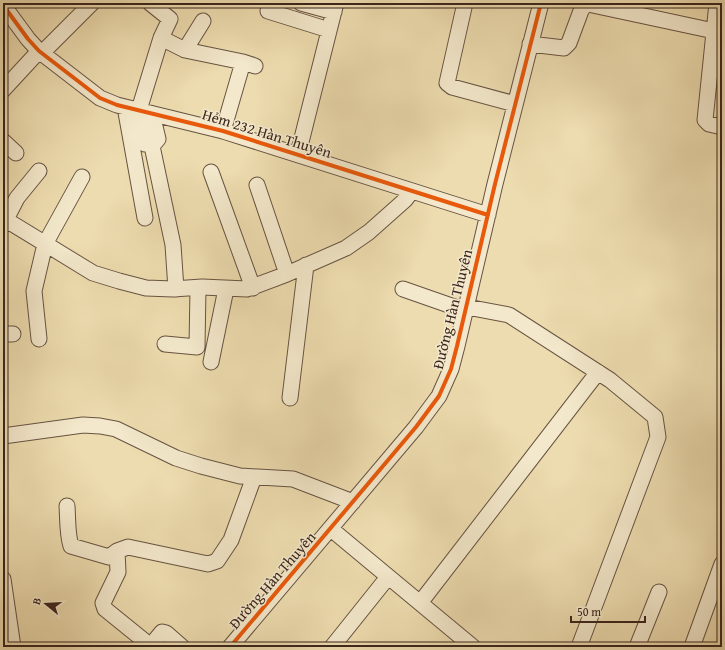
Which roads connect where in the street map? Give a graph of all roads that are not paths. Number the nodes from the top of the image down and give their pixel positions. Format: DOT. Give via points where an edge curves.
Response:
graph roads {
  1 [pos="92,3"];
  2 [pos="150,3"];
  3 [pos="270,3"];
  4 [pos="301,3"];
  5 [pos="465,3"];
  6 [pos="541,3"];
  7 [pos="717,3"];
  8 [pos="5,4"];
  9 [pos="335,7"];
  10 [pos="203,21"];
  11 [pos="329,30"];
  12 [pos="714,31"];
  13 [pos="161,38"];
  14 [pos="530,44"];
  15 [pos="185,50"];
  16 [pos="40,52"];
  17 [pos="3,90"];
  18 [pos="515,104"];
  19 [pos="139,110"];
  20 [pos="722,127"];
  21 [pos="223,131"];
  22 [pos="3,141"];
  23 [pos="145,144"];
  24 [pos="16,153"];
  25 [pos="298,154"];
  26 [pos="39,171"];
  27 [pos="211,172"];
  28 [pos="82,177"];
  29 [pos="257,185"];
  30 [pos="412,190"];
  31 [pos="488,215"];
  32 [pos="145,218"];
  33 [pos="4,221"];
  34 [pos="45,244"];
  35 [pos="306,265"];
  36 [pos="287,274"];
  37 [pos="198,288"];
  38 [pos="253,288"];
  39 [pos="176,289"];
  40 [pos="226,289"];
  41 [pos="403,289"];
  42 [pos="466,309"];
  43 [pos="39,339"];
  44 [pos="165,344"];
  45 [pos="211,362"];
  46 [pos="598,372"];
  47 [pos="290,398"];
  48 [pos="3,436"];
  49 [pos="254,477"];
  50 [pos="354,502"];
  51 [pos="66,506"];
  52 [pos="331,529"];
  53 [pos="117,551"];
  54 [pos="722,564"];
  55 [pos="388,576"];
  56 [pos="3,579"];
  57 [pos="659,592"];
  58 [pos="420,603"];
  59 [pos="13,647"];
  60 [pos="182,647"];
  61 [pos="230,647"];
  62 [pos="332,647"];
  63 [pos="473,647"];
  64 [pos="579,647"];
  65 [pos="637,647"];
  66 [pos="692,647"];
  1 -- 16 [label="street"];
  2 -- 13 [label="street" via="170,19"];
  3 -- 11 [label="street" via="268,11"];
  4 -- 9 [label="street"];
  5 -- 18 [label="street" via="447,83 452,87"];
  6 -- 14 [label="street, Đường Hàn Thuyên"];
  7 -- 12 [label="street"];
  8 -- 16 [label="street, Hẻm 232 Hàn Thuyên" via="28,39"];
  9 -- 11 [label="street"];
  10 -- 15 [label="street"];
  11 -- 25 [label="street"];
  12 -- 14 [label="street" via="588,4 582,8 566,47"];
  12 -- 20 [label="street" via="705,120 708,124"];
  13 -- 15 [label="street"];
  13 -- 19 [label="street"];
  14 -- 18 [label="street, Đường Hàn Thuyên"];
  15 -- 21 [label="street" via="249,64"];
  16 -- 17 [label="street"];
  16 -- 19 [label="street, Hẻm 232 Hàn Thuyên" via="100,98"];
  18 -- 31 [label="street, Đường Hàn Thuyên"];
  19 -- 21 [label="street, Hẻm 232 Hàn Thuyên"];
  19 -- 23 [label="street"];
  19 -- 32 [label="street"];
  19 -- 39 [label="street" via="158,139 152,146 173,245"];
  21 -- 25 [label="street, Hẻm 232 Hàn Thuyên"];
  22 -- 24 [label="street"];
  25 -- 30 [label="street, Hẻm 232 Hàn Thuyên"];
  26 -- 33 [label="street"];
  27 -- 38 [label="street"];
  28 -- 34 [label="street"];
  29 -- 36 [label="street"];
  30 -- 31 [label="street, Hẻm 232 Hàn Thuyên"];
  30 -- 35 [label="street" via="406,200 369,232 346,248"];
  31 -- 42 [label="street, Đường Hàn Thuyên"];
  33 -- 34 [label="street"];
  34 -- 39 [label="street" via="93,273 146,288"];
  34 -- 43 [label="street" via="34,291"];
  35 -- 36 [label="street"];
  35 -- 47 [label="street"];
  36 -- 38 [label="street"];
  37 -- 39 [label="street"];
  37 -- 40 [label="street"];
  37 -- 44 [label="street" via="197,347"];
  38 -- 40 [label="street"];
  40 -- 45 [label="street"];
  41 -- 42 [label="street"];
  42 -- 46 [label="street" via="508,315"];
  42 -- 50 [label="street, Đường Hàn Thuyên" via="451,369 439,396"];
  46 -- 58 [label="street"];
  46 -- 64 [label="street" via="654,417 658,437"];
  48 -- 49 [label="street" via="83,425 100,426 116,429 176,458 240,476"];
  49 -- 50 [label="street" via="293,479"];
  49 -- 53 [label="street" via="231,540 216,561 208,564 128,547"];
  50 -- 52 [label="street, Đường Hàn Thuyên"];
  51 -- 53 [label="street" via="71,546 110,557"];
  52 -- 55 [label="street"];
  52 -- 61 [label="street, Đường Hàn Thuyên"];
  53 -- 60 [label="street" via="118,572 103,603 105,609 148,643 153,643 162,632"];
  54 -- 66 [label="street"];
  55 -- 58 [label="street"];
  55 -- 62 [label="street"];
  56 -- 59 [label="street"];
  57 -- 65 [label="street"];
  58 -- 63 [label="street"];
}
